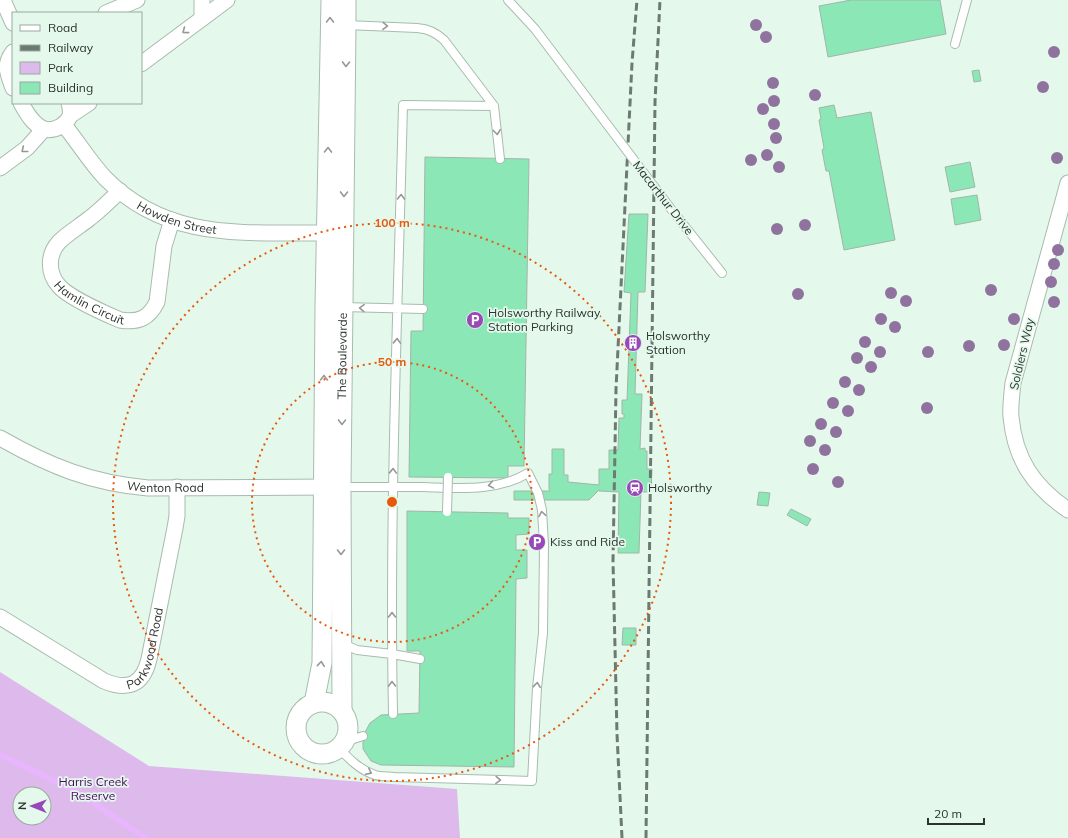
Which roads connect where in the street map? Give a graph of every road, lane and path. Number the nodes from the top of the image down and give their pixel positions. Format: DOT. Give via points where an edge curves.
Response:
graph roads {
  1 [pos="3,0"];
  2 [pos="137,0"];
  3 [pos="202,0"];
  4 [pos="228,0"];
  5 [pos="331,0"];
  6 [pos="346,0"];
  7 [pos="508,0"];
  8 [pos="967,0"];
  9 [pos="108,12"];
  10 [pos="202,18"];
  11 [pos="12,21"];
  12 [pos="346,25"];
  13 [pos="956,44"];
  14 [pos="7,58"];
  15 [pos="142,63"];
  16 [pos="12,85"];
  17 [pos="22,104"];
  18 [pos="87,104"];
  19 [pos="494,106"];
  20 [pos="68,114"];
  21 [pos="44,129"];
  22 [pos="500,159"];
  23 [pos="0,168"];
  24 [pos="1068,183"];
  25 [pos="120,191"];
  26 [pos="172,220"];
  27 [pos="326,233"];
  28 [pos="722,273"];
  29 [pos="334,307"];
  30 [pos="423,309"];
  31 [pos="398,310"];
  32 [pos="0,438"];
  33 [pos="448,477"];
  34 [pos="177,487"];
  35 [pos="332,487"];
  36 [pos="393,487"];
  37 [pos="1068,510"];
  38 [pos="447,512"];
  39 [pos="0,617"];
  40 [pos="341,642"];
  41 [pos="392,654"];
  42 [pos="420,659"];
  43 [pos="314,703"];
  44 [pos="342,711"];
  45 [pos="393,714"];
  46 [pos="363,736"];
  47 [pos="342,745"];
  1 -- 11 [label="street"];
  2 -- 9 [label="street"];
  3 -- 10 [label="street"];
  4 -- 10 [label="street"];
  27 -- 5 [label="street, The Boulevarde, one-way"];
  6 -- 12 [label="street, The Boulevarde"];
  7 -- 28 [label="lane, Macarthur Drive, bridge" via="535,29"];
  8 -- 13 [label="lane"];
  10 -- 15 [label="street, one-way"];
  12 -- 19 [label="lane, one-way" via="428,29 444,40"];
  12 -- 29 [label="street, The Boulevarde, one-way"];
  14 -- 16 [label="street"];
  17 -- 21 [label="street" via="34,123"];
  18 -- 20 [label="street"];
  19 -- 22 [label="lane, one-way"];
  31 -- 19 [label="lane, one-way" via="403,105"];
  20 -- 21 [label="street" via="54,130"];
  20 -- 25 [label="street, Howden Street" via="94,165"];
  21 -- 23 [label="street, one-way" via="27,148"];
  24 -- 37 [label="street, Soldiers Way" via="1013,383 1011,415 1014,436 1027,470 1054,500"];
  25 -- 26 [label="street, Howden Street" via="144,208"];
  25 -- 26 [label="street, Hamlin Circuit" via="58,242 54,250 50,259 50,269 60,287 69,294 120,320 129,322 147,316 157,302 164,246"];
  26 -- 27 [label="street, Howden Street" via="202,229 221,231"];
  27 -- 29 [label="street, The Boulevarde"];
  31 -- 29 [label="lane, one-way"];
  29 -- 35 [label="street, The Boulevarde"];
  30 -- 31 [label="lane"];
  36 -- 31 [label="lane, one-way"];
  32 -- 34 [label="street, Wenton Road" via="50,465 108,483 148,488"];
  33 -- 38 [label="lane, bridge"];
  34 -- 35 [label="street, Wenton Road"];
  34 -- 39 [label="street, Parkwood Road" via="175,528 147,670 135,683 121,686 104,681"];
  35 -- 36 [label="lane"];
  35 -- 40 [label="street, The Boulevarde, one-way"];
  43 -- 35 [label="street, The Boulevarde, one-way" via="322,663"];
  41 -- 36 [label="lane, one-way"];
  47 -- 36 [label="lane, one-way" via="352,761 376,775 532,781 543,633 544,552 542,510 533,482 528,473 506,482 479,487"];
  40 -- 41 [label="lane" via="357,650"];
  40 -- 44 [label="street, The Boulevarde"];
  41 -- 42 [label="lane"];
  45 -- 41 [label="lane, one-way"];
  43 -- 44 [label="street" via="327,702"];
  43 -- 47 [label="street" via="303,710 296,720 295,729 300,743 308,750 319,754 327,754"];
  44 -- 47 [label="street" via="348,726"];
  46 -- 47 [label="lane"];
}
